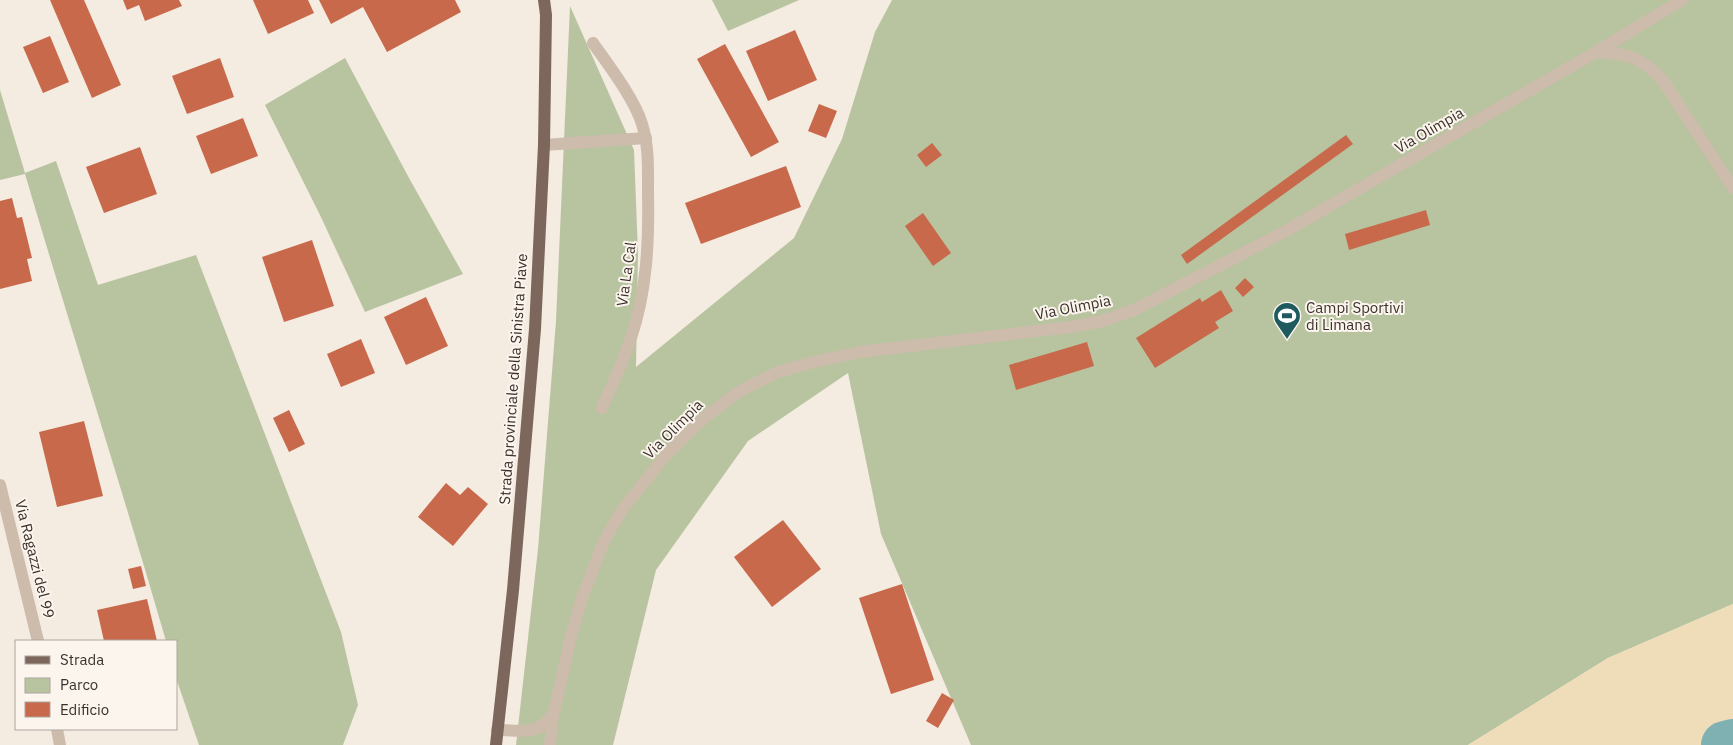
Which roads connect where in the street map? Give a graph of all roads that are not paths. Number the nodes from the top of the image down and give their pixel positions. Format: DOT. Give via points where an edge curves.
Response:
graph roads {
  1 [pos="544,0"];
  2 [pos="549,0"];
  3 [pos="1682,0"];
  4 [pos="546,15"];
  5 [pos="593,43"];
  6 [pos="1596,52"];
  7 [pos="646,138"];
  8 [pos="544,145"];
  9 [pos="1733,188"];
  10 [pos="602,408"];
  11 [pos="0,485"];
  12 [pos="38,640"];
  13 [pos="554,712"];
  14 [pos="57,730"];
  15 [pos="497,730"];
  16 [pos="60,745"];
  17 [pos="496,745"];
  18 [pos="550,745"];
  1 -- 4 [label="main road"];
  2 -- 4 [label="main road"];
  3 -- 6 [label="street, Via Olimpia"];
  4 -- 8 [label="main road, Strada provinciale della Sinistra Piave"];
  5 -- 7 [label="street, Via La Cal" via="638,113"];
  6 -- 9 [label="street" via="1623,53 1646,64 1662,79"];
  6 -- 13 [label="street, Via Olimpia" via="1286,231 1134,310 1103,321 1071,327 860,352 778,372 740,391 704,418 667,454 622,510 604,541 572,632"];
  7 -- 8 [label="street"];
  7 -- 10 [label="street, Via La Cal" via="648,214 643,288 632,336"];
  8 -- 15 [label="main road, Strada provinciale della Sinistra Piave" via="535,328 513,590"];
  11 -- 12 [label="street, Via Ragazzi del 99"];
  13 -- 15 [label="street" via="548,722 534,730"];
  13 -- 18 [label="street"];
  14 -- 16 [label="street"];
  15 -- 17 [label="main road, Strada provinciale della Sinistra Piave"];
}
